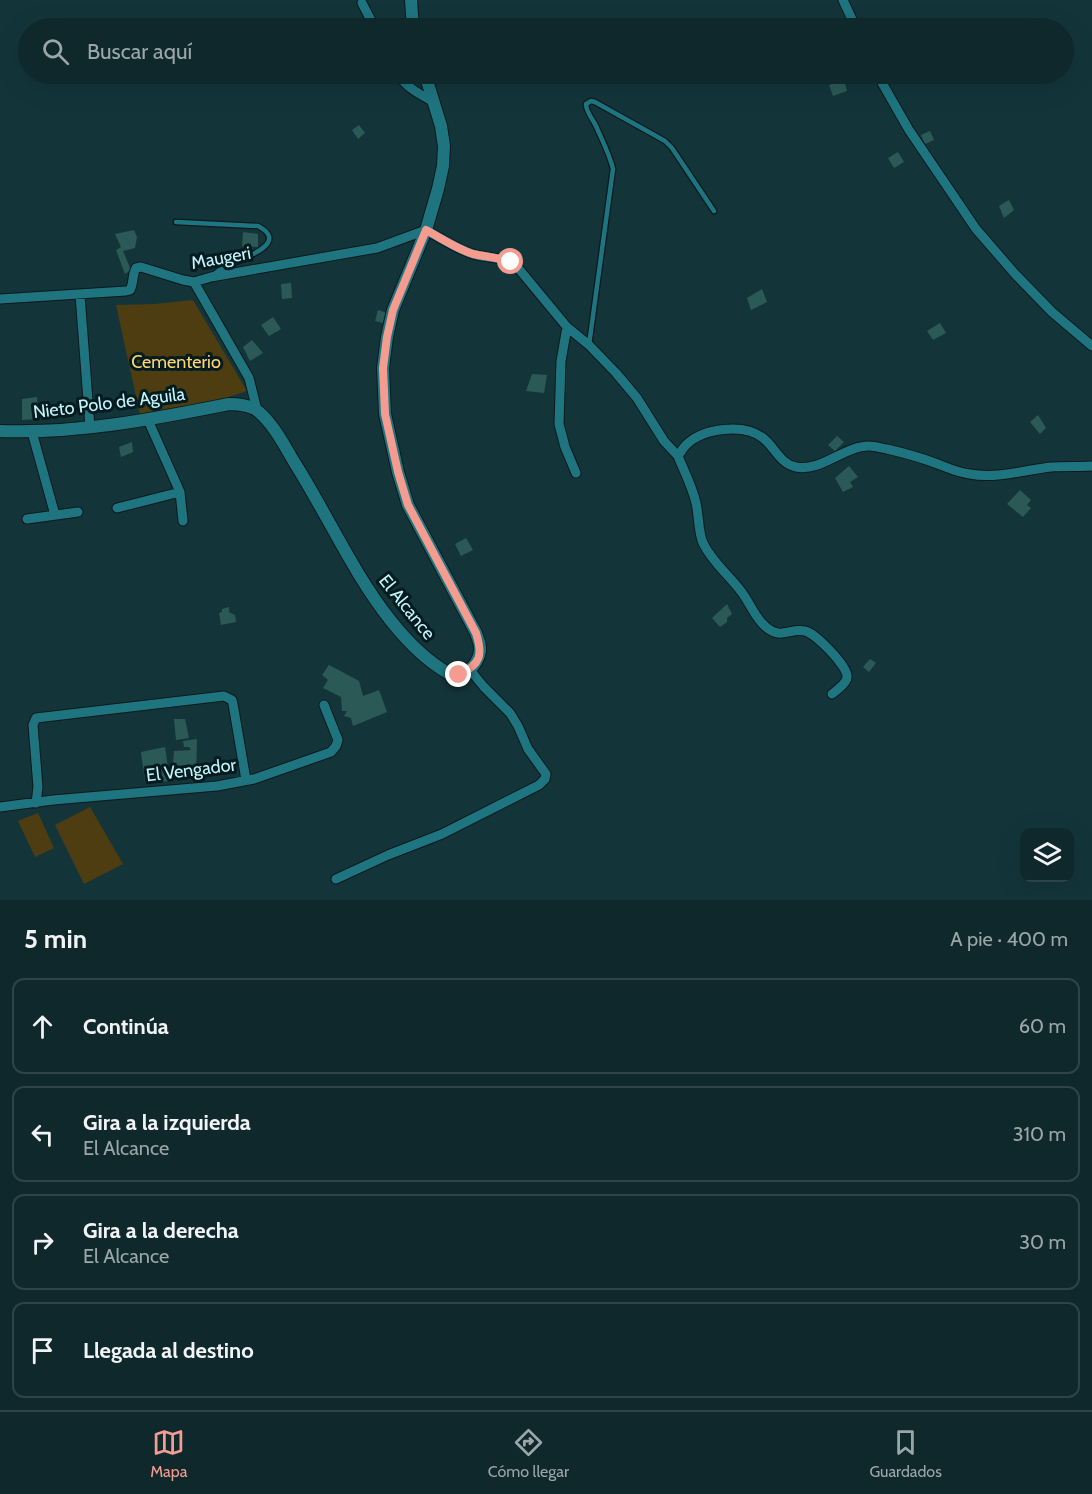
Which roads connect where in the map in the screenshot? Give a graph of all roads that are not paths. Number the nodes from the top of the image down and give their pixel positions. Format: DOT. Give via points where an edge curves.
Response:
graph roads {
  1 [pos="411,0"];
  2 [pos="843,0"];
  3 [pos="362,3"];
  4 [pos="370,18"];
  5 [pos="412,18"];
  6 [pos="851,18"];
  7 [pos="406,84"];
  8 [pos="428,84"];
  9 [pos="884,84"];
  10 [pos="434,102"];
  11 [pos="714,211"];
  12 [pos="176,222"];
  13 [pos="426,230"];
  14 [pos="210,276"];
  15 [pos="194,282"];
  16 [pos="80,295"];
  17 [pos="0,299"];
  18 [pos="567,327"];
  19 [pos="589,345"];
  20 [pos="1092,346"];
  21 [pos="257,410"];
  22 [pos="148,420"];
  23 [pos="90,427"];
  24 [pos="0,430"];
  25 [pos="32,432"];
  26 [pos="678,456"];
  27 [pos="1092,466"];
  28 [pos="576,473"];
  29 [pos="180,492"];
  30 [pos="117,508"];
  31 [pos="78,512"];
  32 [pos="55,515"];
  33 [pos="27,519"];
  34 [pos="183,521"];
  35 [pos="470,670"];
  36 [pos="832,694"];
  37 [pos="324,705"];
  38 [pos="246,780"];
  39 [pos="36,803"];
  40 [pos="0,807"];
  41 [pos="336,879"];
  1 -- 5 [label="street"];
  2 -- 6 [label="street"];
  3 -- 4 [label="street"];
  7 -- 10 [label="street"];
  8 -- 10 [label="street"];
  9 -- 20 [label="street" via="909,130 976,229 1052,312"];
  10 -- 13 [label="street" via="444,146 438,189"];
  11 -- 19 [label="lane" via="665,141 595,102 586,104 613,169"];
  12 -- 14 [label="lane" via="258,226 269,235 266,246"];
  13 -- 14 [label="street, Maugeri" via="377,248"];
  13 -- 18 [label="street" via="472,254 511,262"];
  13 -- 35 [label="street" via="393,310 383,368 385,414 408,505 476,633 480,648 478,660"];
  14 -- 15 [label="street, Maugeri"];
  15 -- 16 [label="street, Maugeri" via="141,267 134,272 130,290"];
  15 -- 21 [label="street, El Alcance" via="249,378"];
  16 -- 17 [label="street, Maugeri"];
  16 -- 23 [label="street"];
  18 -- 19 [label="street"];
  18 -- 28 [label="street" via="561,361 559,424"];
  19 -- 26 [label="street" via="637,398"];
  21 -- 22 [label="street, Nieto Polo de Aguila" via="229,404"];
  21 -- 35 [label="street, El Alcance" via="273,428 308,485 357,573 410,644 451,675"];
  22 -- 23 [label="street, Nieto Polo de Aguila"];
  22 -- 29 [label="street"];
  23 -- 25 [label="street, Nieto Polo de Aguila"];
  24 -- 25 [label="street, Nieto Polo de Aguila"];
  25 -- 32 [label="street"];
  26 -- 27 [label="street" via="687,444 703,435 732,429 749,430 763,438 786,463 796,467 822,463 856,447 871,446 969,474 990,476"];
  26 -- 36 [label="street" via="696,505 702,542 712,558 769,630 779,634 807,631 834,655 848,676"];
  29 -- 30 [label="street"];
  29 -- 34 [label="street"];
  31 -- 32 [label="street"];
  32 -- 33 [label="street"];
  35 -- 41 [label="street" via="510,713 546,774 545,779 442,834"];
  37 -- 38 [label="street, El Vengador" via="338,740 331,752"];
  38 -- 39 [label="street, El Vengador"];
  38 -- 39 [label="street" via="234,704 224,696 36,718"];
  39 -- 40 [label="street, El Vengador"];
}
